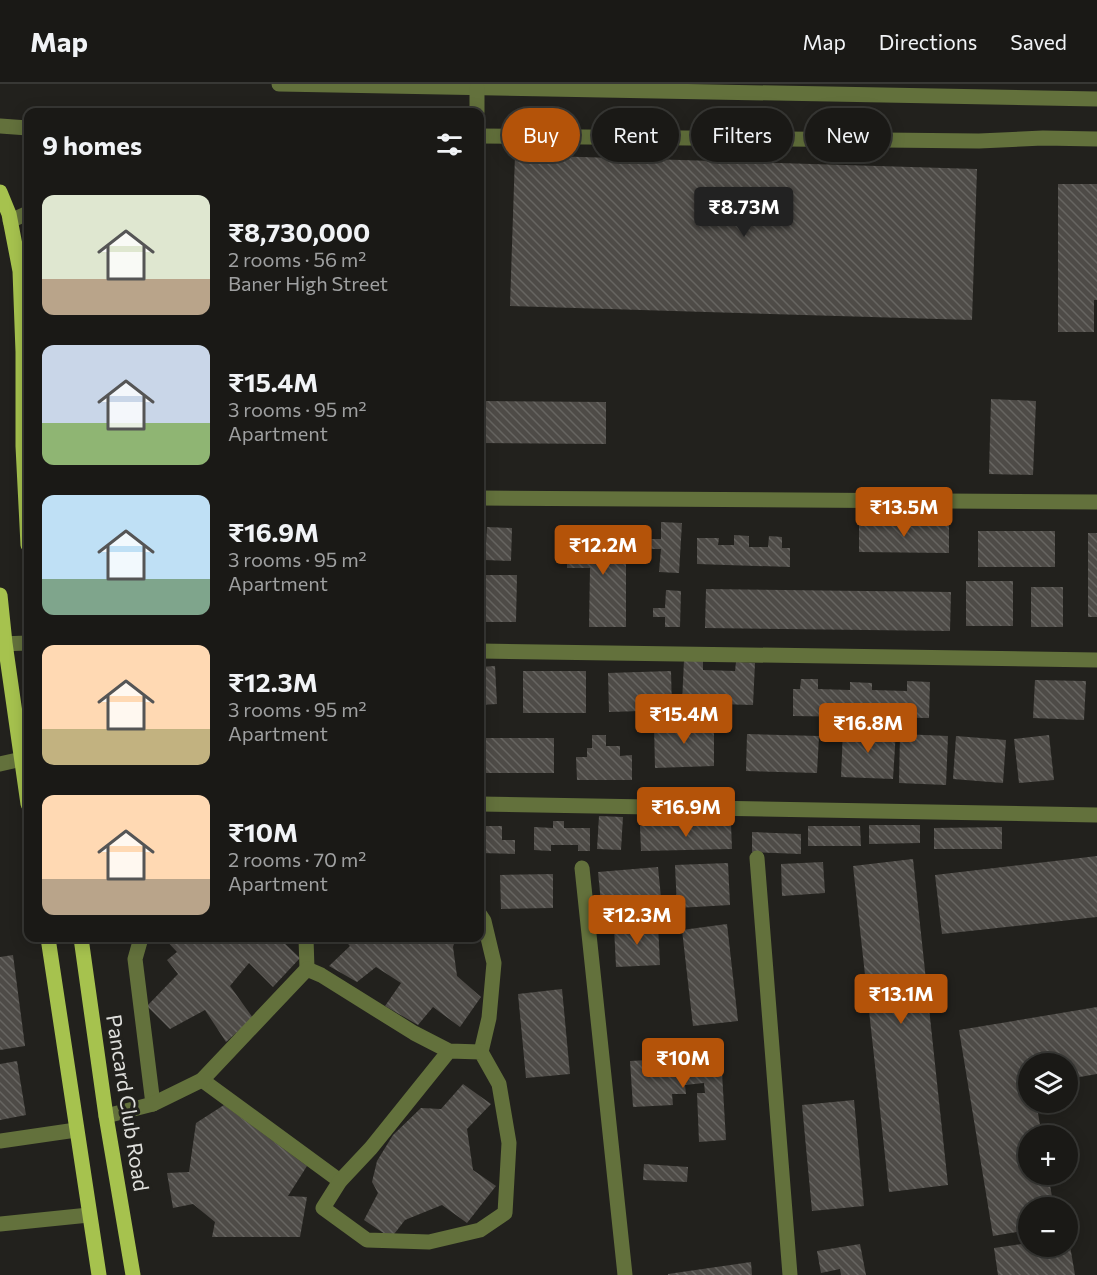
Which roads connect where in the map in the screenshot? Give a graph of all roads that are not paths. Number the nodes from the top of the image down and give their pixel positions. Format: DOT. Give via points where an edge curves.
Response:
graph roads {
  1 [pos="279,84"];
  2 [pos="477,88"];
  3 [pos="1097,99"];
  4 [pos="477,108"];
  5 [pos="0,126"];
  6 [pos="24,128"];
  7 [pos="484,136"];
  8 [pos="1097,139"];
  9 [pos="0,192"];
  10 [pos="24,215"];
  11 [pos="10,221"];
  12 [pos="24,297"];
  13 [pos="484,498"];
  14 [pos="1097,502"];
  15 [pos="0,595"];
  16 [pos="24,642"];
  17 [pos="2,644"];
  18 [pos="484,651"];
  19 [pos="1097,660"];
  20 [pos="22,759"];
  21 [pos="0,764"];
  22 [pos="24,774"];
  23 [pos="484,804"];
  24 [pos="1097,815"];
  25 [pos="757,858"];
  26 [pos="582,868"];
  27 [pos="484,921"];
  28 [pos="49,942"];
  29 [pos="82,942"];
  30 [pos="140,942"];
  31 [pos="306,942"];
  32 [pos="307,969"];
  33 [pos="449,1051"];
  34 [pos="481,1052"];
  35 [pos="202,1080"];
  36 [pos="153,1104"];
  37 [pos="106,1116"];
  38 [pos="76,1130"];
  39 [pos="0,1141"];
  40 [pos="340,1181"];
  41 [pos="89,1215"];
  42 [pos="0,1224"];
  43 [pos="99,1275"];
  44 [pos="133,1275"];
  45 [pos="625,1275"];
  46 [pos="790,1275"];
  1 -- 2 [label="street"];
  2 -- 3 [label="street"];
  2 -- 4 [label="street"];
  5 -- 6 [label="street"];
  7 -- 8 [label="street"];
  9 -- 11 [label="main road"];
  10 -- 11 [label="street"];
  11 -- 12 [label="main road"];
  13 -- 14 [label="street"];
  15 -- 17 [label="main road"];
  16 -- 17 [label="street"];
  17 -- 20 [label="main road"];
  18 -- 19 [label="street"];
  20 -- 21 [label="street"];
  20 -- 22 [label="main road"];
  23 -- 24 [label="street"];
  25 -- 46 [label="street"];
  26 -- 45 [label="street"];
  27 -- 34 [label="street" via="494,963 489,1018"];
  28 -- 38 [label="main road"];
  29 -- 37 [label="main road, Pancard Club Road"];
  30 -- 36 [label="street" via="135,959"];
  31 -- 32 [label="street"];
  32 -- 33 [label="street"];
  32 -- 35 [label="street"];
  33 -- 34 [label="street"];
  33 -- 40 [label="street"];
  34 -- 40 [label="street" via="500,1084 509,1143 505,1213 480,1230 429,1242 367,1240 322,1208"];
  35 -- 36 [label="street"];
  35 -- 40 [label="street"];
  36 -- 37 [label="street"];
  37 -- 44 [label="main road, Pancard Club Road"];
  38 -- 39 [label="street"];
  38 -- 41 [label="main road"];
  41 -- 42 [label="street"];
  41 -- 43 [label="main road"];
}
